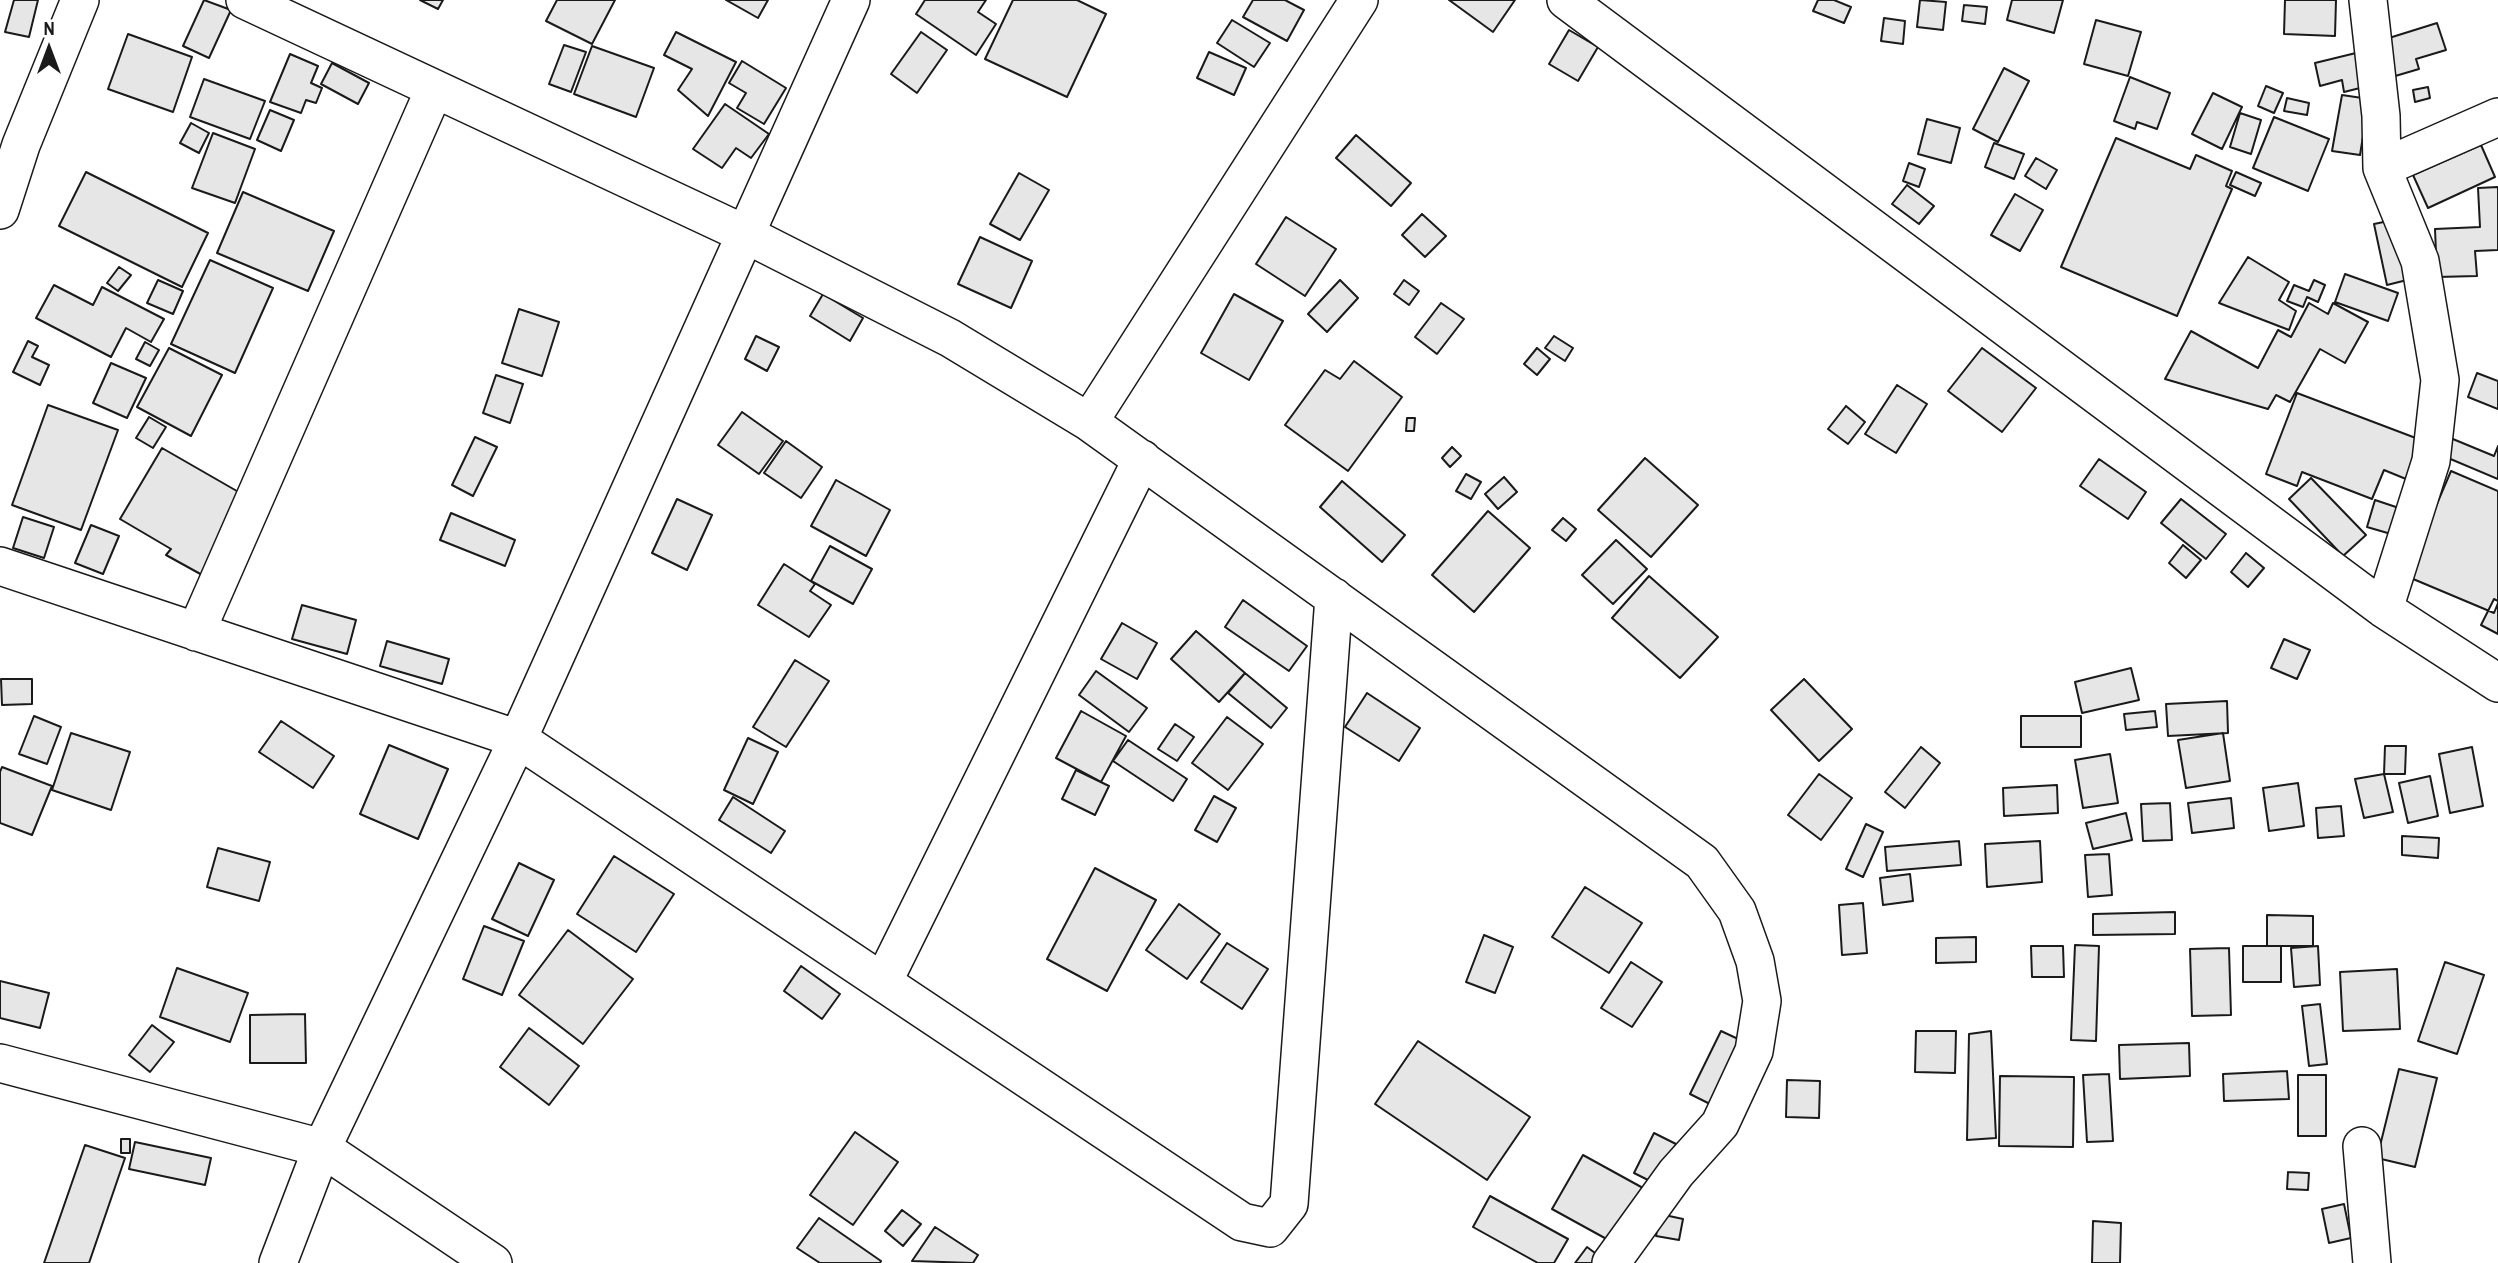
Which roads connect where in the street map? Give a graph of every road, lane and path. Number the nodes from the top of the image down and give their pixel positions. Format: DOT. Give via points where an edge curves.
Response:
graph roads {
  1 [pos="80,0"];
  2 [pos="245,0"];
  3 [pos="851,0"];
  4 [pos="1359,0"];
  5 [pos="1566,0"];
  6 [pos="2368,0"];
  7 [pos="434,90"];
  8 [pos="2498,117"];
  9 [pos="2382,168"];
  10 [pos="0,210"];
  11 [pos="747,235"];
  12 [pos="1089,422"];
  13 [pos="1142,459"];
  14 [pos="0,566"];
  15 [pos="1334,597"];
  16 [pos="2384,609"];
  17 [pos="196,632"];
  18 [pos="2498,683"];
  19 [pos="518,739"];
  20 [pos="883,982"];
  21 [pos="0,1063"];
  22 [pos="2362,1146"];
  23 [pos="322,1148"];
  24 [pos="278,1263"];
  25 [pos="493,1263"];
  26 [pos="1611,1263"];
  27 [pos="2372,1263"];
  1 -- 10 [label="street" via="21,145"];
  2 -- 7 [label="street"];
  3 -- 11 [label="street"];
  4 -- 12 [label="street"];
  5 -- 16 [label="street"];
  6 -- 9 [label="street"];
  7 -- 11 [label="street"];
  7 -- 17 [label="street"];
  8 -- 9 [label="street"];
  9 -- 16 [label="street" via="2420,261 2440,380 2431,461"];
  11 -- 12 [label="street" via="950,338"];
  11 -- 19 [label="street"];
  12 -- 13 [label="street"];
  13 -- 15 [label="street"];
  13 -- 20 [label="street"];
  14 -- 17 [label="street"];
  15 -- 20 [label="street" via="1289,1204 1270,1228 1242,1222"];
  15 -- 26 [label="street" via="1702,862 1737,911 1755,961 1762,1001 1754,1051 1720,1124 1676,1173"];
  16 -- 18 [label="street"];
  17 -- 19 [label="street"];
  19 -- 20 [label="street"];
  19 -- 23 [label="street"];
  21 -- 23 [label="street"];
  22 -- 27 [label="street"];
  23 -- 24 [label="street"];
  23 -- 25 [label="street"];
}
